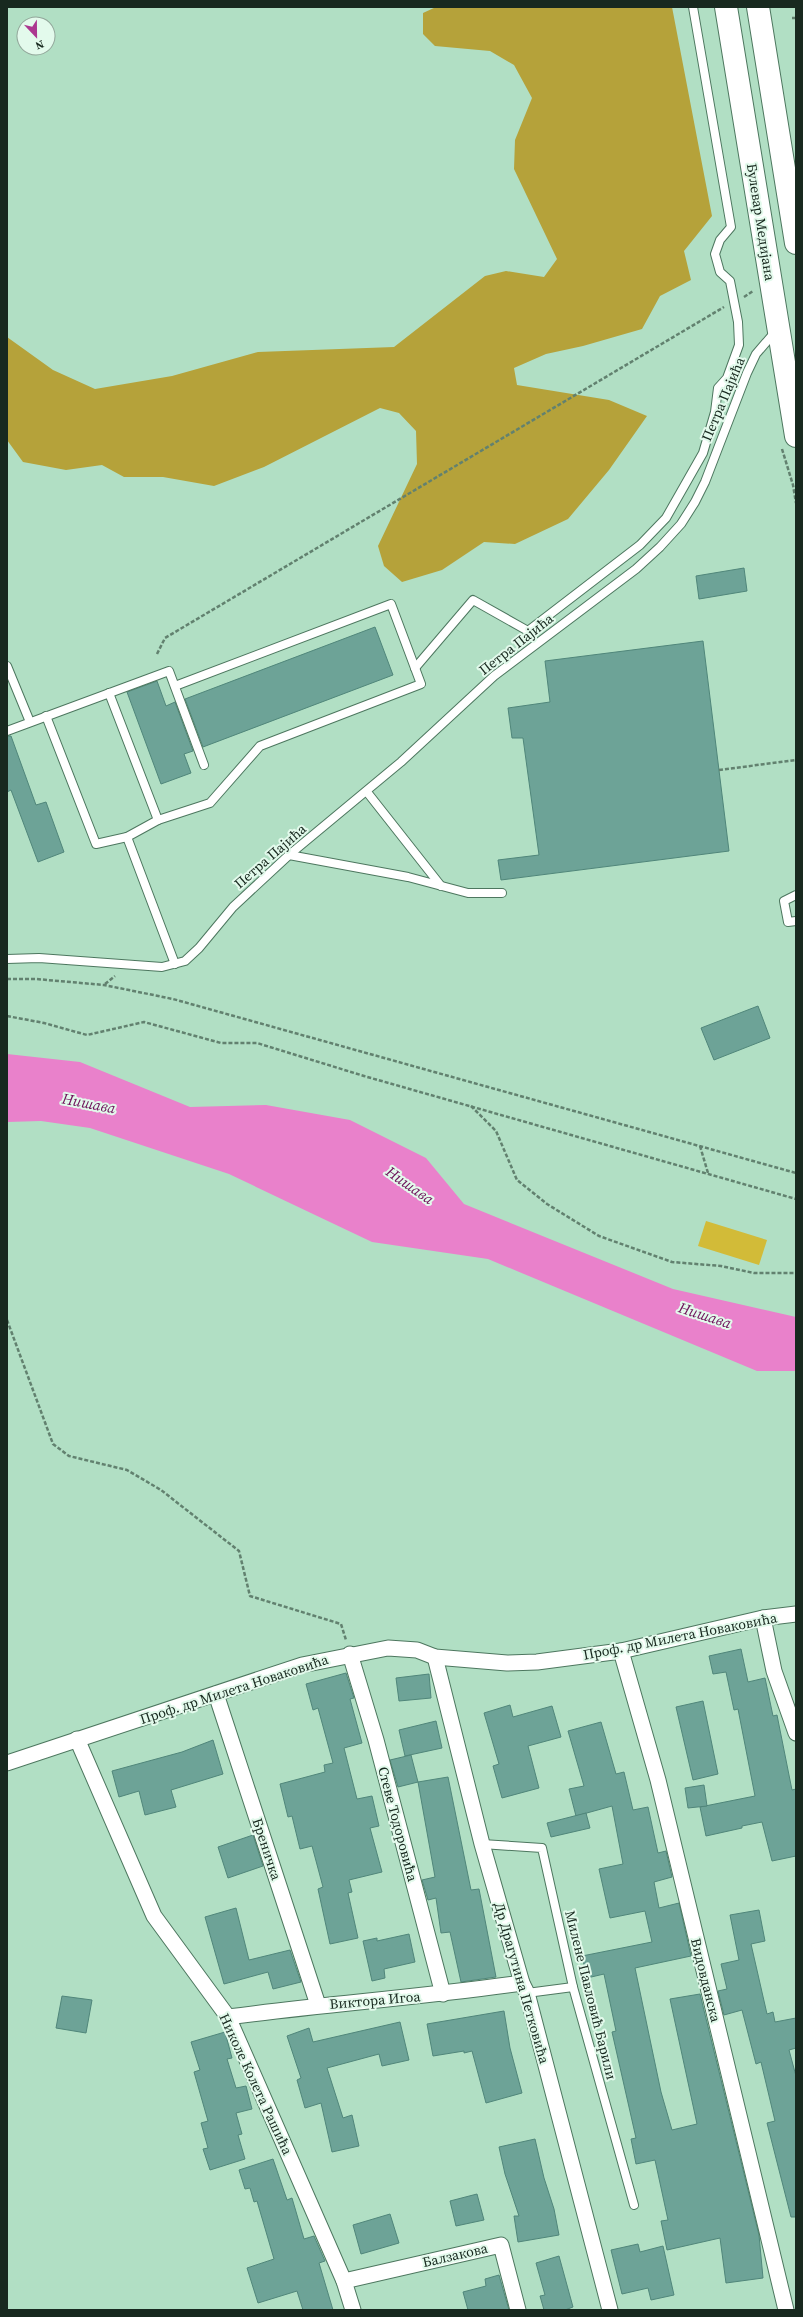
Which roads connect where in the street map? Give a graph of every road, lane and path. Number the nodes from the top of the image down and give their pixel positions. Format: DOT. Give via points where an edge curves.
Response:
graph roads {
  1 [pos="693,7"];
  2 [pos="726,7"];
  3 [pos="758,7"];
  4 [pos="792,18"];
  5 [pos="796,18"];
  6 [pos="796,243"];
  7 [pos="755,289"];
  8 [pos="734,301"];
  9 [pos="778,328"];
  10 [pos="796,436"];
  11 [pos="157,654"];
  12 [pos="7,666"];
  13 [pos="415,668"];
  14 [pos="175,686"];
  15 [pos="109,693"];
  16 [pos="46,716"];
  17 [pos="30,722"];
  18 [pos="7,730"];
  19 [pos="796,760"];
  20 [pos="204,765"];
  21 [pos="719,770"];
  22 [pos="367,792"];
  23 [pos="158,820"];
  24 [pos="127,837"];
  25 [pos="289,855"];
  26 [pos="441,886"];
  27 [pos="502,893"];
  28 [pos="796,895"];
  29 [pos="792,921"];
  30 [pos="7,959"];
  31 [pos="175,964"];
  32 [pos="7,979"];
  33 [pos="7,1016"];
  34 [pos="471,1106"];
  35 [pos="700,1145"];
  36 [pos="708,1173"];
  37 [pos="796,1173"];
  38 [pos="796,1199"];
  39 [pos="796,1273"];
  40 [pos="7,1320"];
  41 [pos="796,1614"];
  42 [pos="763,1618"];
  43 [pos="621,1651"];
  44 [pos="350,1654"];
  45 [pos="435,1657"];
  46 [pos="216,1694"];
  47 [pos="796,1733"];
  48 [pos="77,1739"];
  49 [pos="7,1763"];
  50 [pos="482,1844"];
  51 [pos="573,1987"];
  52 [pos="524,1988"];
  53 [pos="442,1994"];
  54 [pos="318,2005"];
  55 [pos="228,2017"];
  56 [pos="634,2205"];
  57 [pos="344,2281"];
  58 [pos="353,2310"];
  59 [pos="518,2310"];
  60 [pos="610,2310"];
  61 [pos="786,2310"];
  1 -- 8 [label="lane" via="731,227 720,240 715,254 720,272 730,281"];
  2 -- 9 [label="main road, Булевар Медијана"];
  3 -- 6 [label="main road"];
  4 -- 5 [label="path"];
  7 -- 8 [label="path"];
  8 -- 11 [label="path" via="165,638"];
  8 -- 13 [label="lane" via="739,345 727,378 718,388 715,412 703,453 666,518 640,545 528,631 473,600"];
  9 -- 10 [label="main road, Булевар Медијана"];
  9 -- 22 [label="lane, Петра Пајића" via="753,360 705,482 681,524 636,569 494,676"];
  12 -- 17 [label="lane"];
  13 -- 14 [label="lane" via="391,604"];
  13 -- 23 [label="lane" via="421,684 260,746 210,803"];
  14 -- 15 [label="lane" via="169,671"];
  14 -- 20 [label="lane"];
  15 -- 16 [label="lane"];
  15 -- 23 [label="lane"];
  16 -- 17 [label="lane"];
  16 -- 24 [label="lane" via="96,844"];
  17 -- 18 [label="lane"];
  19 -- 21 [label="path"];
  22 -- 25 [label="lane, Петра Пајића"];
  22 -- 26 [label="lane"];
  23 -- 24 [label="lane"];
  24 -- 31 [label="lane"];
  25 -- 26 [label="lane" via="408,877"];
  25 -- 31 [label="lane, Петра Пајића" via="233,907 185,961"];
  26 -- 27 [label="lane" via="468,893"];
  28 -- 29 [label="lane" via="784,901"];
  30 -- 31 [label="lane" via="39,958 149,966"];
  32 -- 35 [label="path" via="104,985 173,999"];
  33 -- 34 [label="path" via="87,1035 144,1022 222,1043 257,1043"];
  34 -- 36 [label="path"];
  34 -- 39 [label="path" via="496,1131 517,1180 547,1204 599,1236 672,1262 721,1266 754,1273"];
  35 -- 36 [label="path"];
  35 -- 37 [label="path"];
  36 -- 38 [label="path"];
  40 -- 44 [label="path" via="53,1444 69,1456 127,1470 161,1490 239,1551 250,1596 341,1624"];
  41 -- 42 [label="street, Проф. др Милета Новаковића"];
  42 -- 43 [label="street, Проф. др Милета Новаковића"];
  42 -- 47 [label="street" via="774,1671"];
  43 -- 45 [label="street, Проф. др Милета Новаковића" via="537,1662 507,1663"];
  43 -- 61 [label="street, Видовданска" via="658,1780"];
  44 -- 45 [label="street, Проф. др Милета Новаковића" via="388,1648 417,1650"];
  44 -- 46 [label="street, Проф. др Милета Новаковића" via="302,1665"];
  44 -- 53 [label="street, Стеве Тодоровића" via="376,1740"];
  45 -- 50 [label="street, Др Драгутина Петковића"];
  46 -- 48 [label="street, Проф. др Милета Новаковића"];
  46 -- 54 [label="street, Бреничка"];
  48 -- 49 [label="street, Проф. др Милета Новаковића"];
  48 -- 55 [label="street, Николе Колета Рашића" via="154,1916"];
  50 -- 51 [label="lane, Милене Павловић Барили" via="542,1848"];
  50 -- 52 [label="street, Др Драгутина Петковића"];
  51 -- 52 [label="lane"];
  51 -- 56 [label="lane, Милене Павловић Барили"];
  52 -- 53 [label="street, Виктора Игоа"];
  52 -- 60 [label="street, Др Драгутина Петковића"];
  53 -- 54 [label="street, Виктора Игоа"];
  54 -- 55 [label="street, Виктора Игоа"];
  55 -- 57 [label="street, Николе Колета Рашића"];
  57 -- 58 [label="street, Николе Колета Рашића"];
  57 -- 59 [label="street, Балзакова" via="501,2245"];
}
